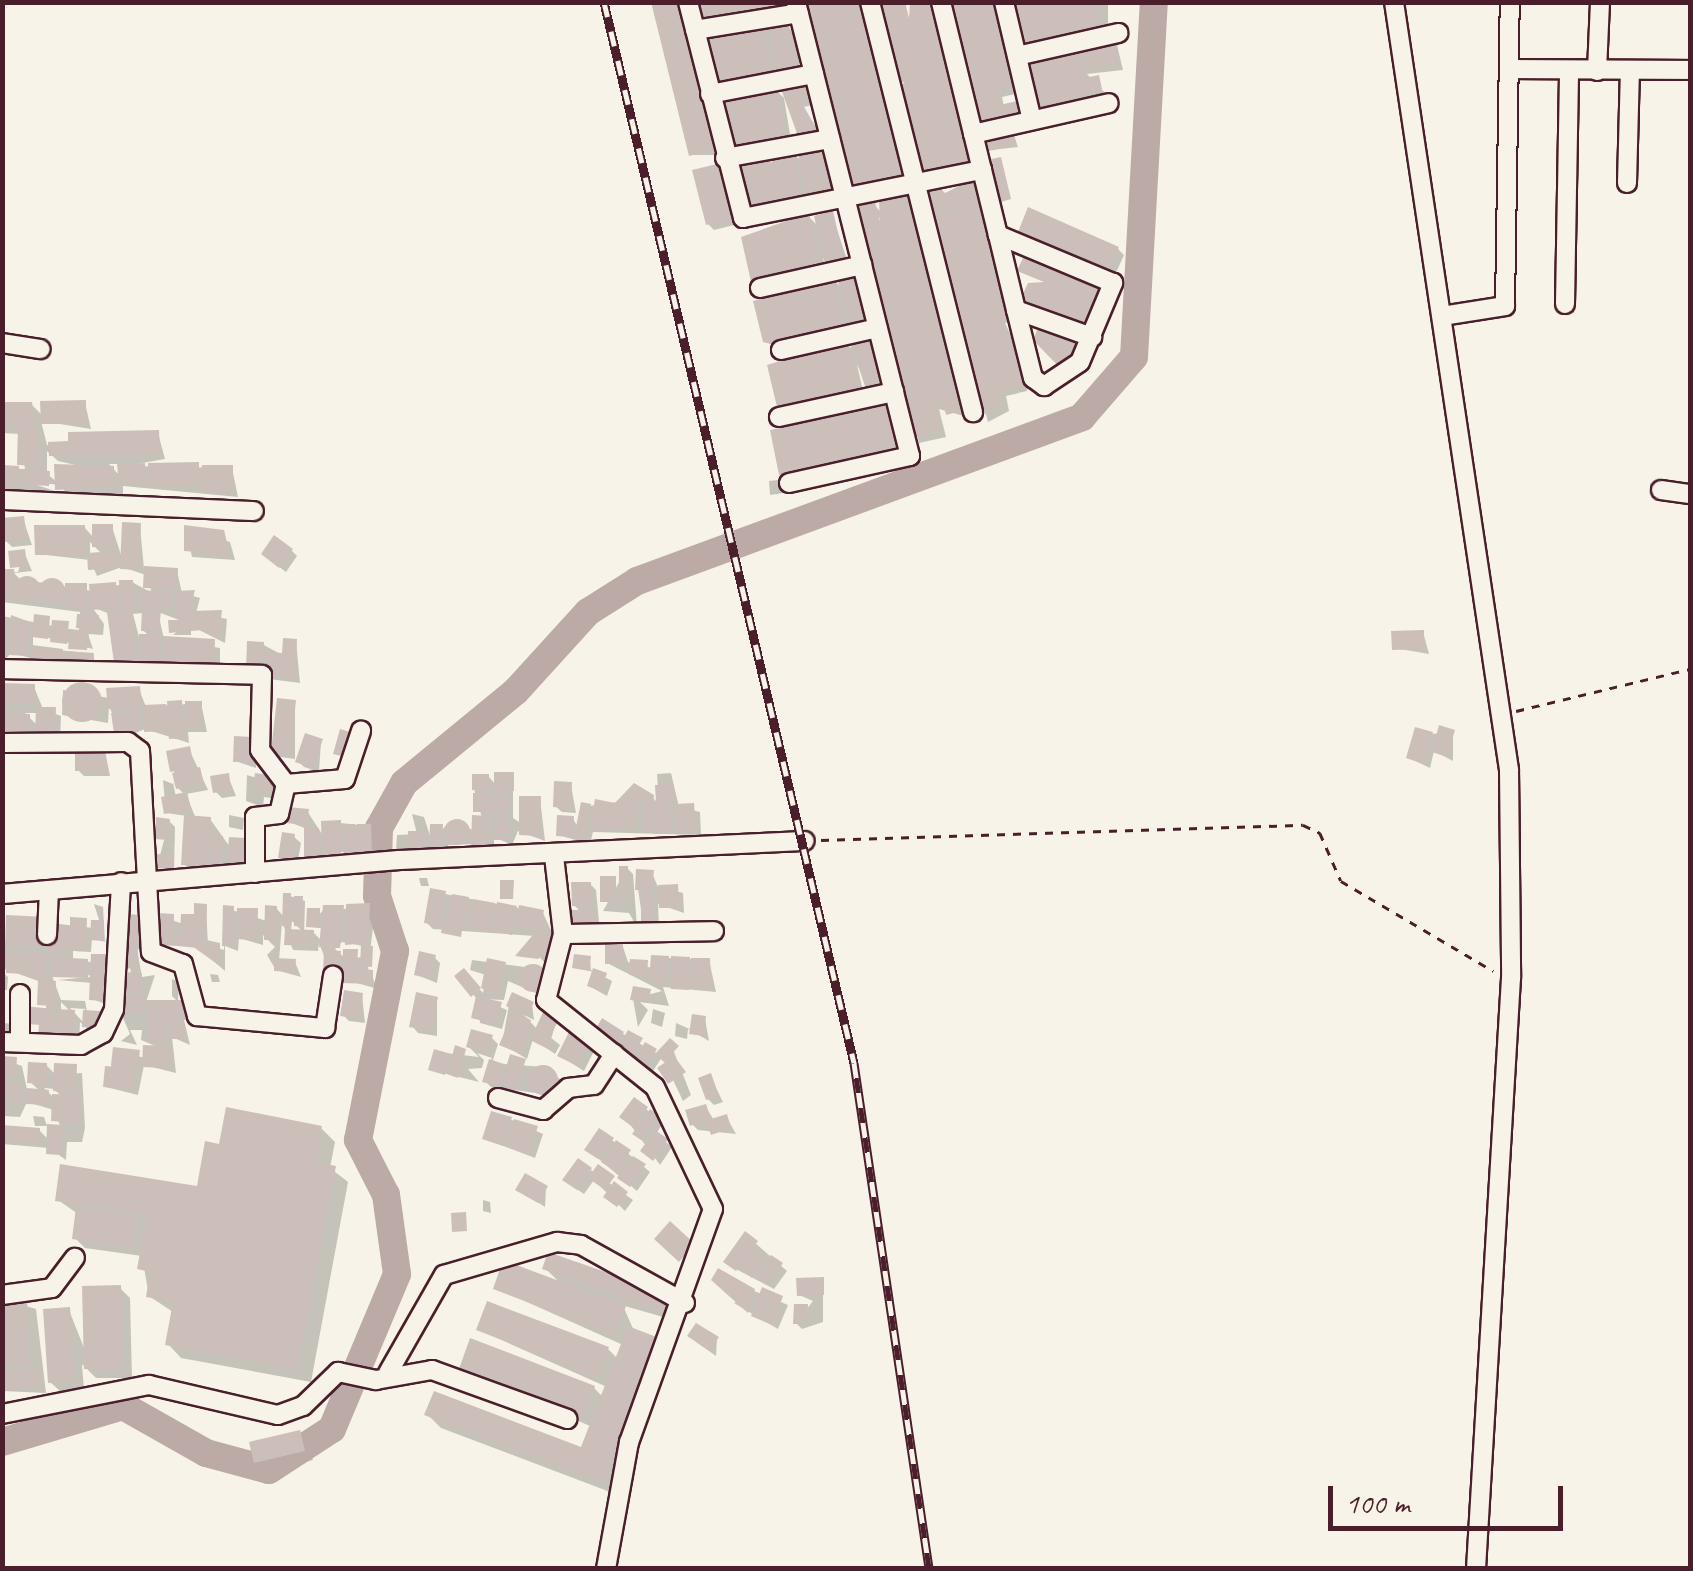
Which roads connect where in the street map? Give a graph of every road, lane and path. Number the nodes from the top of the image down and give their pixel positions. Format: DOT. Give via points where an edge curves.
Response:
graph roads {
  1 [pos="688,2"];
  2 [pos="870,2"];
  3 [pos="941,2"];
  4 [pos="1004,2"];
  5 [pos="1394,2"];
  6 [pos="1510,2"];
  7 [pos="1604,5"];
  8 [pos="797,8"];
  9 [pos="694,30"];
  10 [pos="1118,34"];
  11 [pos="1017,56"];
  12 [pos="1512,69"];
  13 [pos="1690,70"];
  14 [pos="1570,71"];
  15 [pos="1597,71"];
  16 [pos="1630,72"];
  17 [pos="814,74"];
  18 [pos="710,94"];
  19 [pos="1109,103"];
  20 [pos="1032,120"];
  21 [pos="973,134"];
  22 [pos="830,139"];
  23 [pos="725,158"];
  24 [pos="982,170"];
  25 [pos="1627,183"];
  26 [pos="916,185"];
  27 [pos="846,202"];
  28 [pos="998,235"];
  29 [pos="862,265"];
  30 [pos="760,288"];
  31 [pos="1565,304"];
  32 [pos="1016,310"];
  33 [pos="1442,316"];
  34 [pos="878,328"];
  35 [pos="1092,338"];
  36 [pos="2,344"];
  37 [pos="41,349"];
  38 [pos="781,350"];
  39 [pos="894,392"];
  40 [pos="973,412"];
  41 [pos="779,417"];
  42 [pos="789,483"];
  43 [pos="1661,490"];
  44 [pos="1690,494"];
  45 [pos="2,500"];
  46 [pos="254,511"];
  47 [pos="2,668"];
  48 [pos="1690,669"];
  49 [pos="1505,714"];
  50 [pos="361,732"];
  51 [pos="2,743"];
  52 [pos="286,784"];
  53 [pos="804,841"];
  54 [pos="554,856"];
  55 [pos="255,873"];
  56 [pos="146,881"];
  57 [pos="121,882"];
  58 [pos="49,890"];
  59 [pos="2,894"];
  60 [pos="714,932"];
  61 [pos="563,934"];
  62 [pos="47,936"];
  63 [pos="333,976"];
  64 [pos="1510,978"];
  65 [pos="20,994"];
  66 [pos="11,1042"];
  67 [pos="614,1054"];
  68 [pos="498,1098"];
  69 [pos="75,1258"];
  70 [pos="2,1294"];
  71 [pos="686,1301"];
  72 [pos="382,1376"];
  73 [pos="2,1414"];
  74 [pos="567,1419"];
  75 [pos="606,1568"];
  76 [pos="1476,1568"];
  1 -- 9 [label="street"];
  2 -- 26 [label="street"];
  3 -- 21 [label="street"];
  4 -- 11 [label="street"];
  5 -- 33 [label="street"];
  6 -- 12 [label="street"];
  7 -- 15 [label="street"];
  8 -- 9 [label="street"];
  8 -- 17 [label="street"];
  9 -- 18 [label="street"];
  10 -- 11 [label="street"];
  11 -- 20 [label="street"];
  12 -- 14 [label="street"];
  12 -- 33 [label="street" via="1505,306"];
  13 -- 16 [label="street"];
  14 -- 15 [label="street"];
  14 -- 31 [label="street"];
  15 -- 16 [label="street"];
  16 -- 25 [label="street"];
  17 -- 18 [label="street"];
  17 -- 22 [label="street"];
  18 -- 23 [label="street"];
  19 -- 20 [label="street"];
  20 -- 21 [label="street"];
  21 -- 24 [label="street"];
  22 -- 23 [label="street"];
  22 -- 27 [label="street"];
  23 -- 27 [label="street" via="738,213 750,222"];
  24 -- 26 [label="street"];
  24 -- 28 [label="street"];
  26 -- 27 [label="street"];
  26 -- 40 [label="street"];
  27 -- 29 [label="street"];
  28 -- 32 [label="street"];
  28 -- 35 [label="street" via="1111,279"];
  29 -- 30 [label="street"];
  29 -- 34 [label="street"];
  32 -- 35 [label="street"];
  32 -- 35 [label="street" via="1038,386 1080,362"];
  33 -- 49 [label="street"];
  34 -- 38 [label="street"];
  34 -- 39 [label="street"];
  36 -- 37 [label="street"];
  39 -- 41 [label="street"];
  39 -- 42 [label="street" via="908,459"];
  43 -- 44 [label="street"];
  45 -- 46 [label="street"];
  47 -- 52 [label="street" via="262,675 260,750"];
  48 -- 49 [label="path"];
  49 -- 64 [label="street"];
  50 -- 52 [label="street" via="341,782"];
  51 -- 56 [label="street" via="137,747"];
  52 -- 55 [label="street" via="279,814 253,820"];
  53 -- 54 [label="street"];
  53 -- 64 [label="path" via="1308,826 1341,881 1402,925"];
  54 -- 55 [label="street"];
  54 -- 61 [label="street"];
  55 -- 56 [label="street"];
  56 -- 57 [label="street"];
  56 -- 63 [label="street" via="151,952 183,964 198,1016 326,1028"];
  57 -- 58 [label="street"];
  57 -- 66 [label="street" via="107,1026 87,1044"];
  58 -- 59 [label="street"];
  58 -- 62 [label="street"];
  60 -- 61 [label="street"];
  61 -- 67 [label="street" via="546,1000"];
  64 -- 76 [label="street"];
  65 -- 66 [label="street"];
  67 -- 68 [label="street" via="594,1084 568,1088 543,1110"];
  67 -- 71 [label="street" via="655,1087 708,1189 713,1209"];
  69 -- 70 [label="street" via="52,1288"];
  71 -- 72 [label="street" via="581,1245 557,1242 444,1274"];
  71 -- 75 [label="street" via="629,1442"];
  72 -- 73 [label="street" via="343,1371 278,1415 148,1385"];
  72 -- 74 [label="street" via="438,1371"];
}
